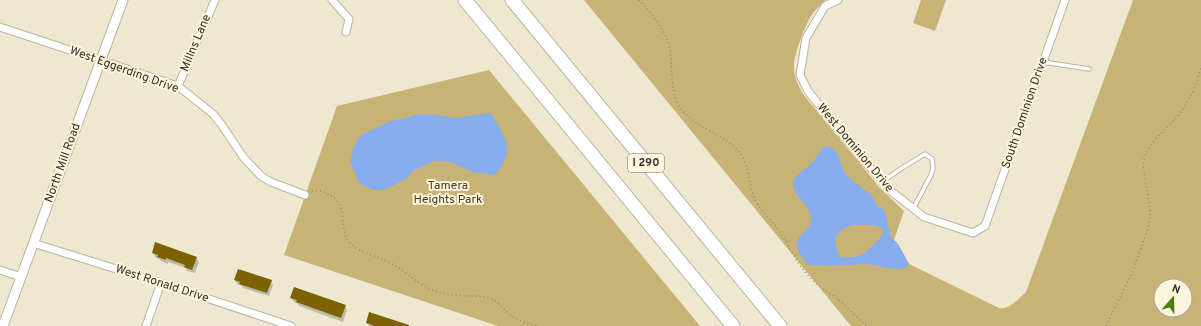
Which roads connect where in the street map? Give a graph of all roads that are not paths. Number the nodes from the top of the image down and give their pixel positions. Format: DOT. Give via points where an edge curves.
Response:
graph roads {
  1 [pos="123,0"];
  2 [pos="215,0"];
  3 [pos="332,0"];
  4 [pos="465,0"];
  5 [pos="512,0"];
  6 [pos="838,0"];
  7 [pos="1065,0"];
  8 [pos="0,27"];
  9 [pos="346,32"];
  10 [pos="101,60"];
  11 [pos="1043,62"];
  12 [pos="1089,69"];
  13 [pos="178,86"];
  14 [pos="882,182"];
  15 [pos="305,195"];
  16 [pos="913,209"];
  17 [pos="985,226"];
  18 [pos="33,243"];
  19 [pos="0,270"];
  20 [pos="21,277"];
  21 [pos="161,283"];
  22 [pos="288,325"];
  23 [pos="3,326"];
  24 [pos="146,326"];
  25 [pos="733,326"];
  26 [pos="780,326"];
  1 -- 10 [label="street, North Mill Road"];
  2 -- 13 [label="street, Millns Lane"];
  3 -- 9 [label="street" via="349,19"];
  4 -- 25 [label="highway, I 290"];
  5 -- 26 [label="highway, I 290"];
  6 -- 14 [label="street, West Dominion Drive" via="825,6 806,38 800,75 808,91"];
  7 -- 11 [label="street, South Dominion Drive"];
  8 -- 10 [label="street, West Eggerding Drive"];
  10 -- 13 [label="street, West Eggerding Drive"];
  10 -- 18 [label="street, North Mill Road"];
  11 -- 12 [label="lane"];
  11 -- 17 [label="street, South Dominion Drive"];
  13 -- 15 [label="street, West Eggerding Drive" via="213,114 244,158 261,176"];
  14 -- 16 [label="street, West Dominion Drive"];
  14 -- 16 [label="lane" via="925,154 932,159 931,175"];
  16 -- 17 [label="street, West Dominion Drive" via="924,217 973,233"];
  18 -- 20 [label="street, North Mill Road"];
  18 -- 21 [label="street, West Ronald Drive"];
  19 -- 20 [label="street"];
  20 -- 23 [label="street, North Mill Road"];
  21 -- 22 [label="street, West Ronald Drive"];
  21 -- 24 [label="street"];
}
